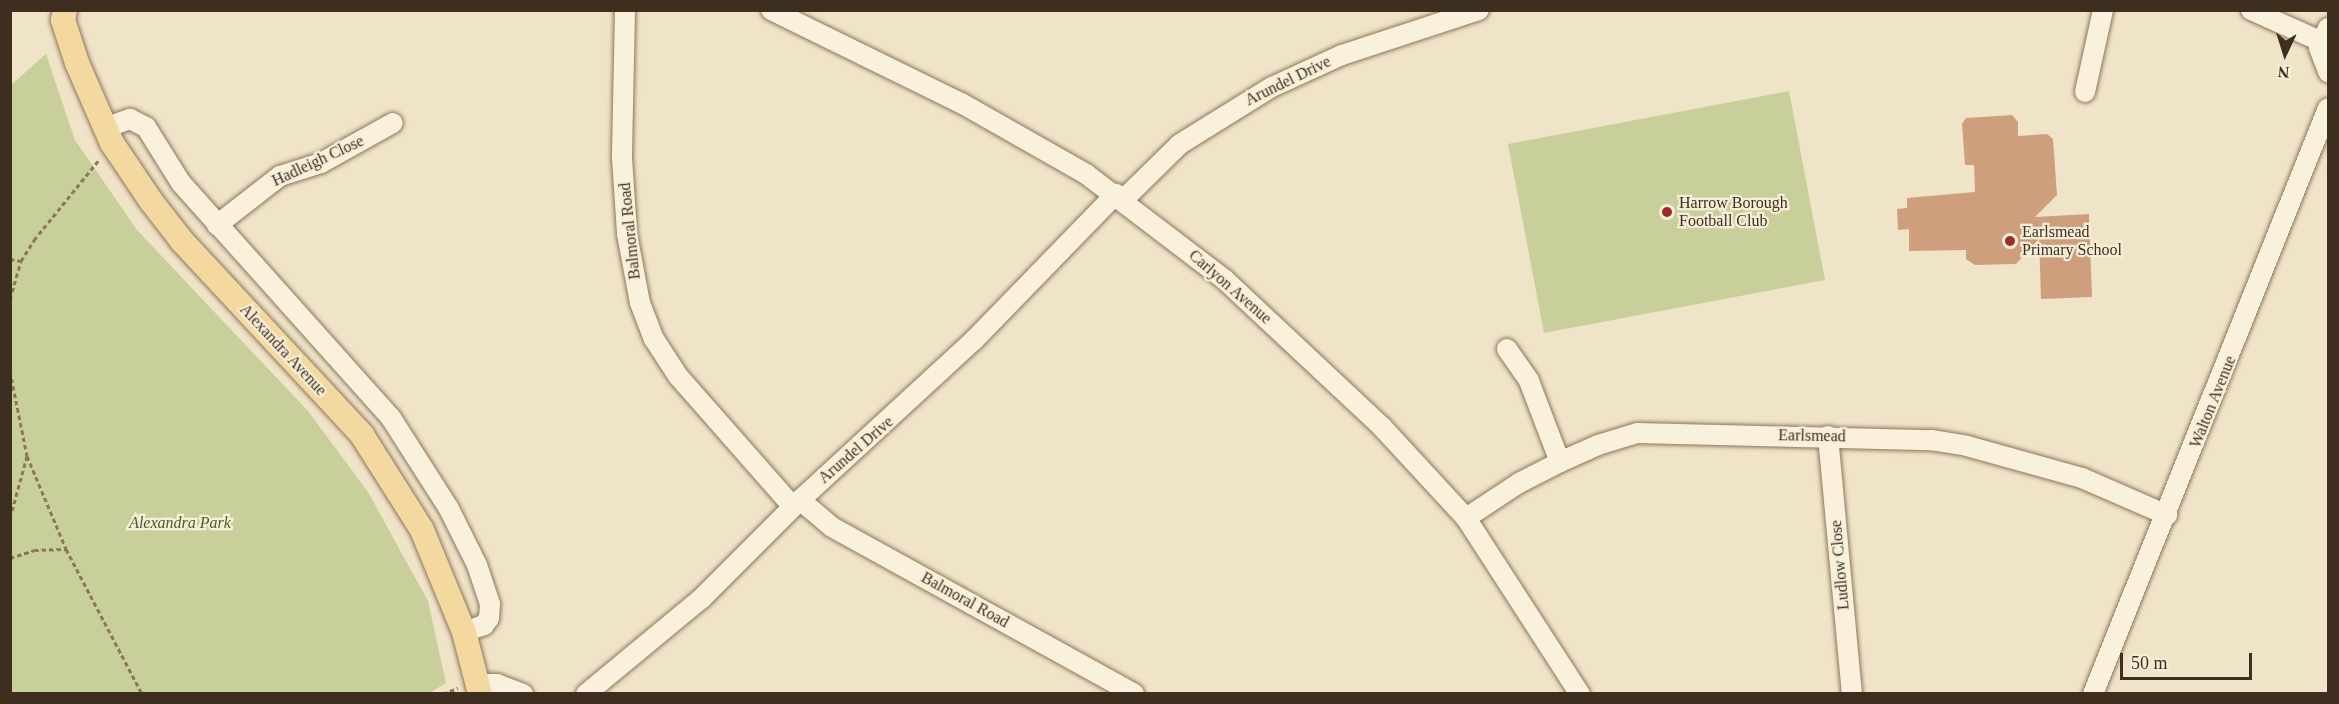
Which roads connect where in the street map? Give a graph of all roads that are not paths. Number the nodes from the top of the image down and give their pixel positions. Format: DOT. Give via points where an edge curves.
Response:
graph roads {
  1 [pos="625,10"];
  2 [pos="771,10"];
  3 [pos="1479,10"];
  4 [pos="2103,10"];
  5 [pos="2251,10"];
  6 [pos="60,14"];
  7 [pos="2324,35"];
  8 [pos="2328,72"];
  9 [pos="2085,92"];
  10 [pos="2328,108"];
  11 [pos="393,123"];
  12 [pos="108,136"];
  13 [pos="1120,197"];
  14 [pos="216,225"];
  15 [pos="1507,349"];
  16 [pos="1828,435"];
  17 [pos="1560,462"];
  18 [pos="796,503"];
  19 [pos="2167,515"];
  20 [pos="1466,518"];
  21 [pos="464,632"];
  22 [pos="479,689"];
  23 [pos="523,693"];
  24 [pos="586,693"];
  25 [pos="1134,693"];
  26 [pos="1580,693"];
  27 [pos="1852,693"];
  28 [pos="2093,693"];
  1 -- 18 [label="street, Balmoral Road" via="622,158 627,234 640,303 654,339 678,376"];
  2 -- 13 [label="street, Carlyon Avenue" via="961,103"];
  3 -- 13 [label="street, Arundel Drive" via="1341,55 1272,87 1180,144"];
  4 -- 9 [label="street"];
  5 -- 7 [label="street"];
  6 -- 12 [label="main road, Alexandra Avenue"];
  7 -- 8 [label="street" via="2321,61"];
  10 -- 19 [label="street, Walton Avenue"];
  11 -- 14 [label="street, Hadleigh Close" via="321,163 280,177"];
  12 -- 14 [label="street" via="130,119 139,120 181,183"];
  12 -- 21 [label="main road, Alexandra Avenue" via="182,241 362,435 422,530"];
  13 -- 18 [label="street, Arundel Drive" via="975,340"];
  13 -- 20 [label="street, Carlyon Avenue" via="1225,279 1382,427"];
  14 -- 21 [label="street" via="391,418 429,475 466,539 490,604 484,625"];
  15 -- 17 [label="street" via="1529,381"];
  16 -- 17 [label="street, Earlsmead" via="1637,433"];
  16 -- 19 [label="street, Earlsmead" via="1931,440 1967,446 2082,478"];
  16 -- 27 [label="street, Ludlow Close"];
  17 -- 20 [label="street, Earlsmead"];
  18 -- 24 [label="street, Arundel Drive" via="673,625"];
  18 -- 25 [label="street, Balmoral Road" via="832,527"];
  19 -- 28 [label="street, Walton Avenue"];
  20 -- 26 [label="street, Carlyon Avenue"];
  21 -- 22 [label="main road, Alexandra Avenue"];
  22 -- 23 [label="street" via="497,684"];
}
